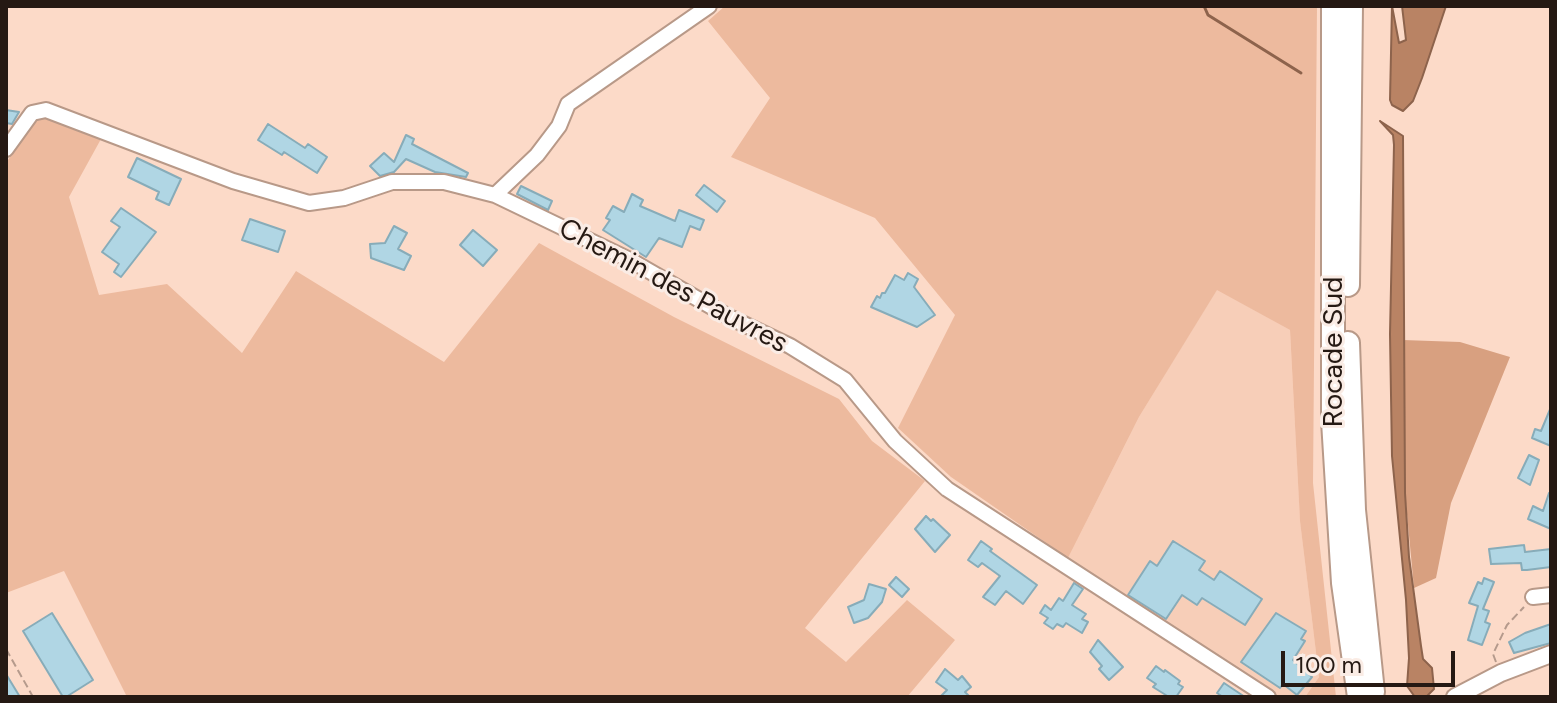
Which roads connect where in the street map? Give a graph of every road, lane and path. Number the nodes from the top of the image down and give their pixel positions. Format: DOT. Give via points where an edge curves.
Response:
graph roads {
  1 [pos="709,6"];
  2 [pos="1333,6"];
  3 [pos="1351,6"];
  4 [pos="6,149"];
  5 [pos="495,195"];
  6 [pos="1343,583"];
  7 [pos="1551,595"];
  8 [pos="1533,597"];
  9 [pos="6,649"];
  10 [pos="1551,654"];
  11 [pos="1501,673"];
  12 [pos="33,697"];
  13 [pos="1268,697"];
  14 [pos="1348,697"];
  15 [pos="1359,697"];
  16 [pos="1373,697"];
  17 [pos="1455,697"];
  1 -- 5 [label="street" via="568,104 537,155"];
  2 -- 6 [label="highway, Rocade Sud" via="1333,421"];
  3 -- 16 [label="highway, Rocade Sud" via="1348,343 1354,510"];
  4 -- 5 [label="street, Chemin des Pauvres" via="32,113 46,110 233,181 309,203 392,182 444,182"];
  5 -- 13 [label="street, Chemin des Pauvres" via="630,260 845,380 895,441 947,489"];
  6 -- 14 [label="highway"];
  6 -- 15 [label="highway, Rocade Sud"];
  7 -- 8 [label="street"];
  8 -- 11 [label="path" via="1507,625 1493,654"];
  9 -- 12 [label="path"];
  10 -- 11 [label="street"];
  11 -- 17 [label="street"];
}
